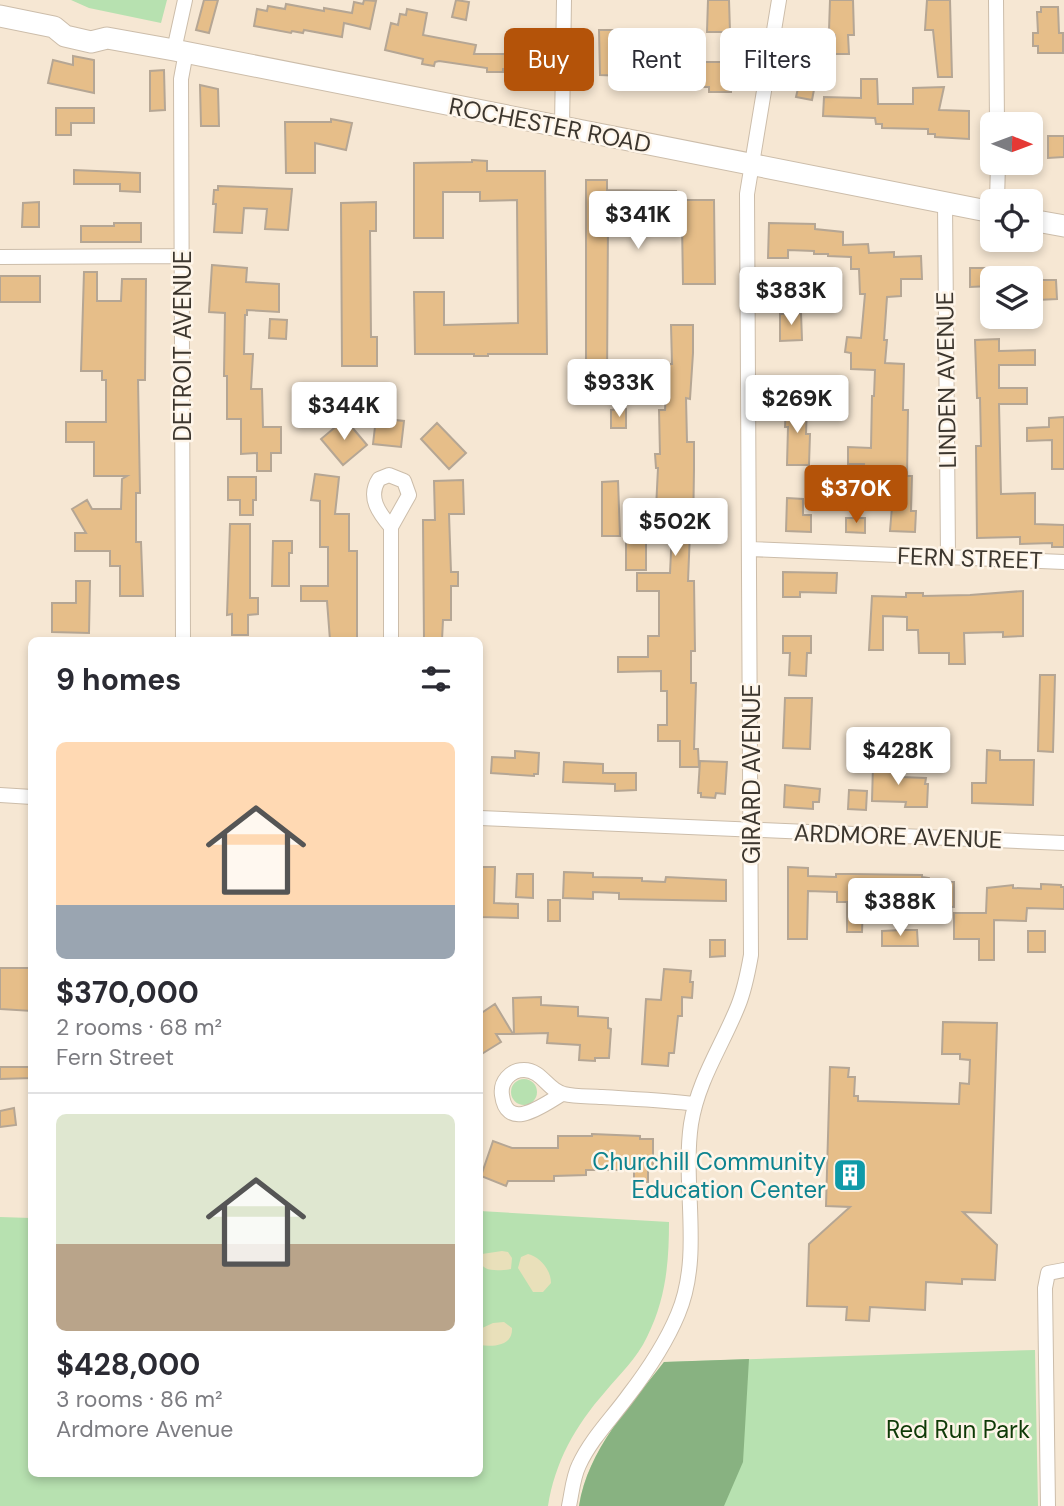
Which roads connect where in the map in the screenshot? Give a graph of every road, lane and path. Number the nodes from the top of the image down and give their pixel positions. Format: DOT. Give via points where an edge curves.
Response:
graph roads {
  1 [pos="185,0"];
  2 [pos="564,0"];
  3 [pos="779,0"];
  4 [pos="996,0"];
  5 [pos="0,16"];
  6 [pos="180,51"];
  7 [pos="997,112"];
  8 [pos="562,127"];
  9 [pos="753,164"];
  10 [pos="945,203"];
  11 [pos="980,210"];
  12 [pos="1043,222"];
  13 [pos="1064,226"];
  14 [pos="182,256"];
  15 [pos="0,257"];
  16 [pos="391,527"];
  17 [pos="749,549"];
  18 [pos="948,557"];
  19 [pos="1064,562"];
  20 [pos="183,637"];
  21 [pos="391,637"];
  22 [pos="0,795"];
  23 [pos="28,797"];
  24 [pos="483,818"];
  25 [pos="752,830"];
  26 [pos="1064,843"];
  27 [pos="562,1094"];
  28 [pos="695,1104"];
  29 [pos="1064,1270"];
  30 [pos="569,1506"];
  31 [pos="1048,1506"];
  1 -- 6 [label="street, DETROIT AVENUE"];
  2 -- 8 [label="street"];
  3 -- 9 [label="street, GIRARD AVENUE"];
  4 -- 7 [label="street"];
  5 -- 6 [label="main road, ROCHESTER ROAD" via="54,27 77,24 107,38"];
  6 -- 8 [label="main road, ROCHESTER ROAD"];
  6 -- 14 [label="street, DETROIT AVENUE"];
  8 -- 9 [label="main road, ROCHESTER ROAD"];
  9 -- 10 [label="main road, ROCHESTER ROAD"];
  9 -- 17 [label="street, GIRARD AVENUE" via="747,194"];
  10 -- 11 [label="main road, ROCHESTER ROAD"];
  10 -- 18 [label="street, LINDEN AVENUE"];
  12 -- 13 [label="main road"];
  14 -- 15 [label="street"];
  14 -- 20 [label="street, DETROIT AVENUE"];
  16 -- 21 [label="street"];
  17 -- 18 [label="street, FERN STREET"];
  17 -- 25 [label="street, GIRARD AVENUE"];
  18 -- 19 [label="street, FERN STREET"];
  22 -- 23 [label="street"];
  24 -- 25 [label="street, ARDMORE AVENUE"];
  25 -- 26 [label="street, ARDMORE AVENUE"];
  25 -- 28 [label="street, GIRARD AVENUE" via="747,980"];
  27 -- 28 [label="street"];
  28 -- 30 [label="street, GIRARD AVENUE" via="688,1268 679,1312 663,1346 594,1439 579,1466"];
  29 -- 31 [label="street" via="1048,1273 1045,1287"];
}
